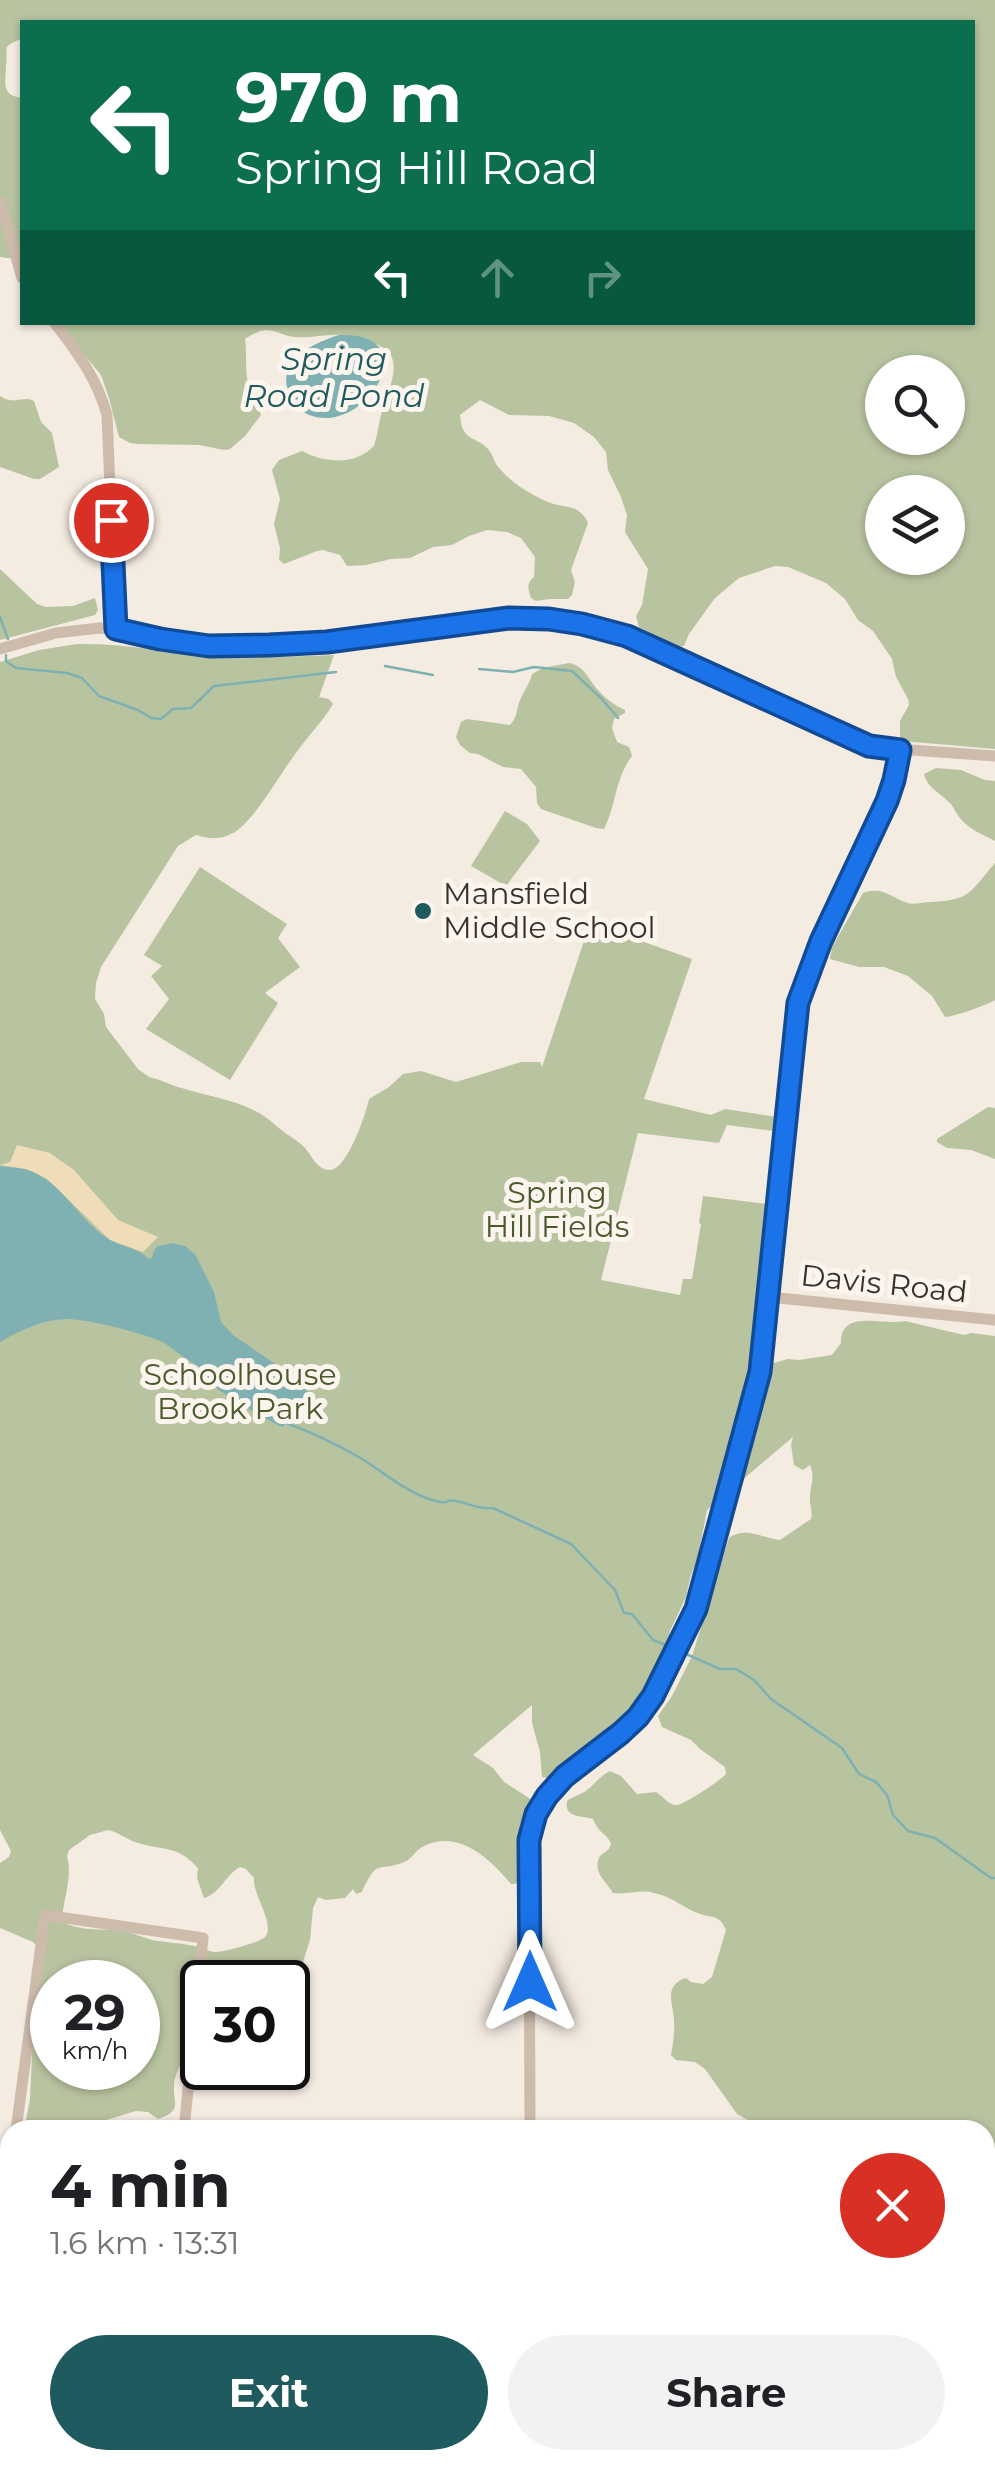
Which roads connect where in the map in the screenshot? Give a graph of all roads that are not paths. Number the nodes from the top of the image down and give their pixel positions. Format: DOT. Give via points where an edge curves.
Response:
graph roads {
  1 [pos="0,201"];
  2 [pos="20,271"];
  3 [pos="56,325"];
  4 [pos="116,629"];
  5 [pos="0,649"];
  6 [pos="900,750"];
  7 [pos="995,756"];
  8 [pos="769,1297"];
  9 [pos="995,1320"];
  10 [pos="17,2120"];
  11 [pos="185,2120"];
  12 [pos="530,2120"];
  1 -- 2 [label="street"];
  3 -- 4 [label="street" via="86,364 106,415"];
  4 -- 5 [label="street" via="56,632"];
  4 -- 6 [label="street" via="209,646 327,642 509,618 582,624 627,636 869,746"];
  6 -- 7 [label="street"];
  6 -- 8 [label="street" via="887,801 798,1003"];
  8 -- 9 [label="street, Davis Road"];
  8 -- 12 [label="street" via="760,1372 696,1609 638,1717 565,1776 536,1814 529,1840"];
  10 -- 11 [label="street" via="44,1915 203,1938"];
}
